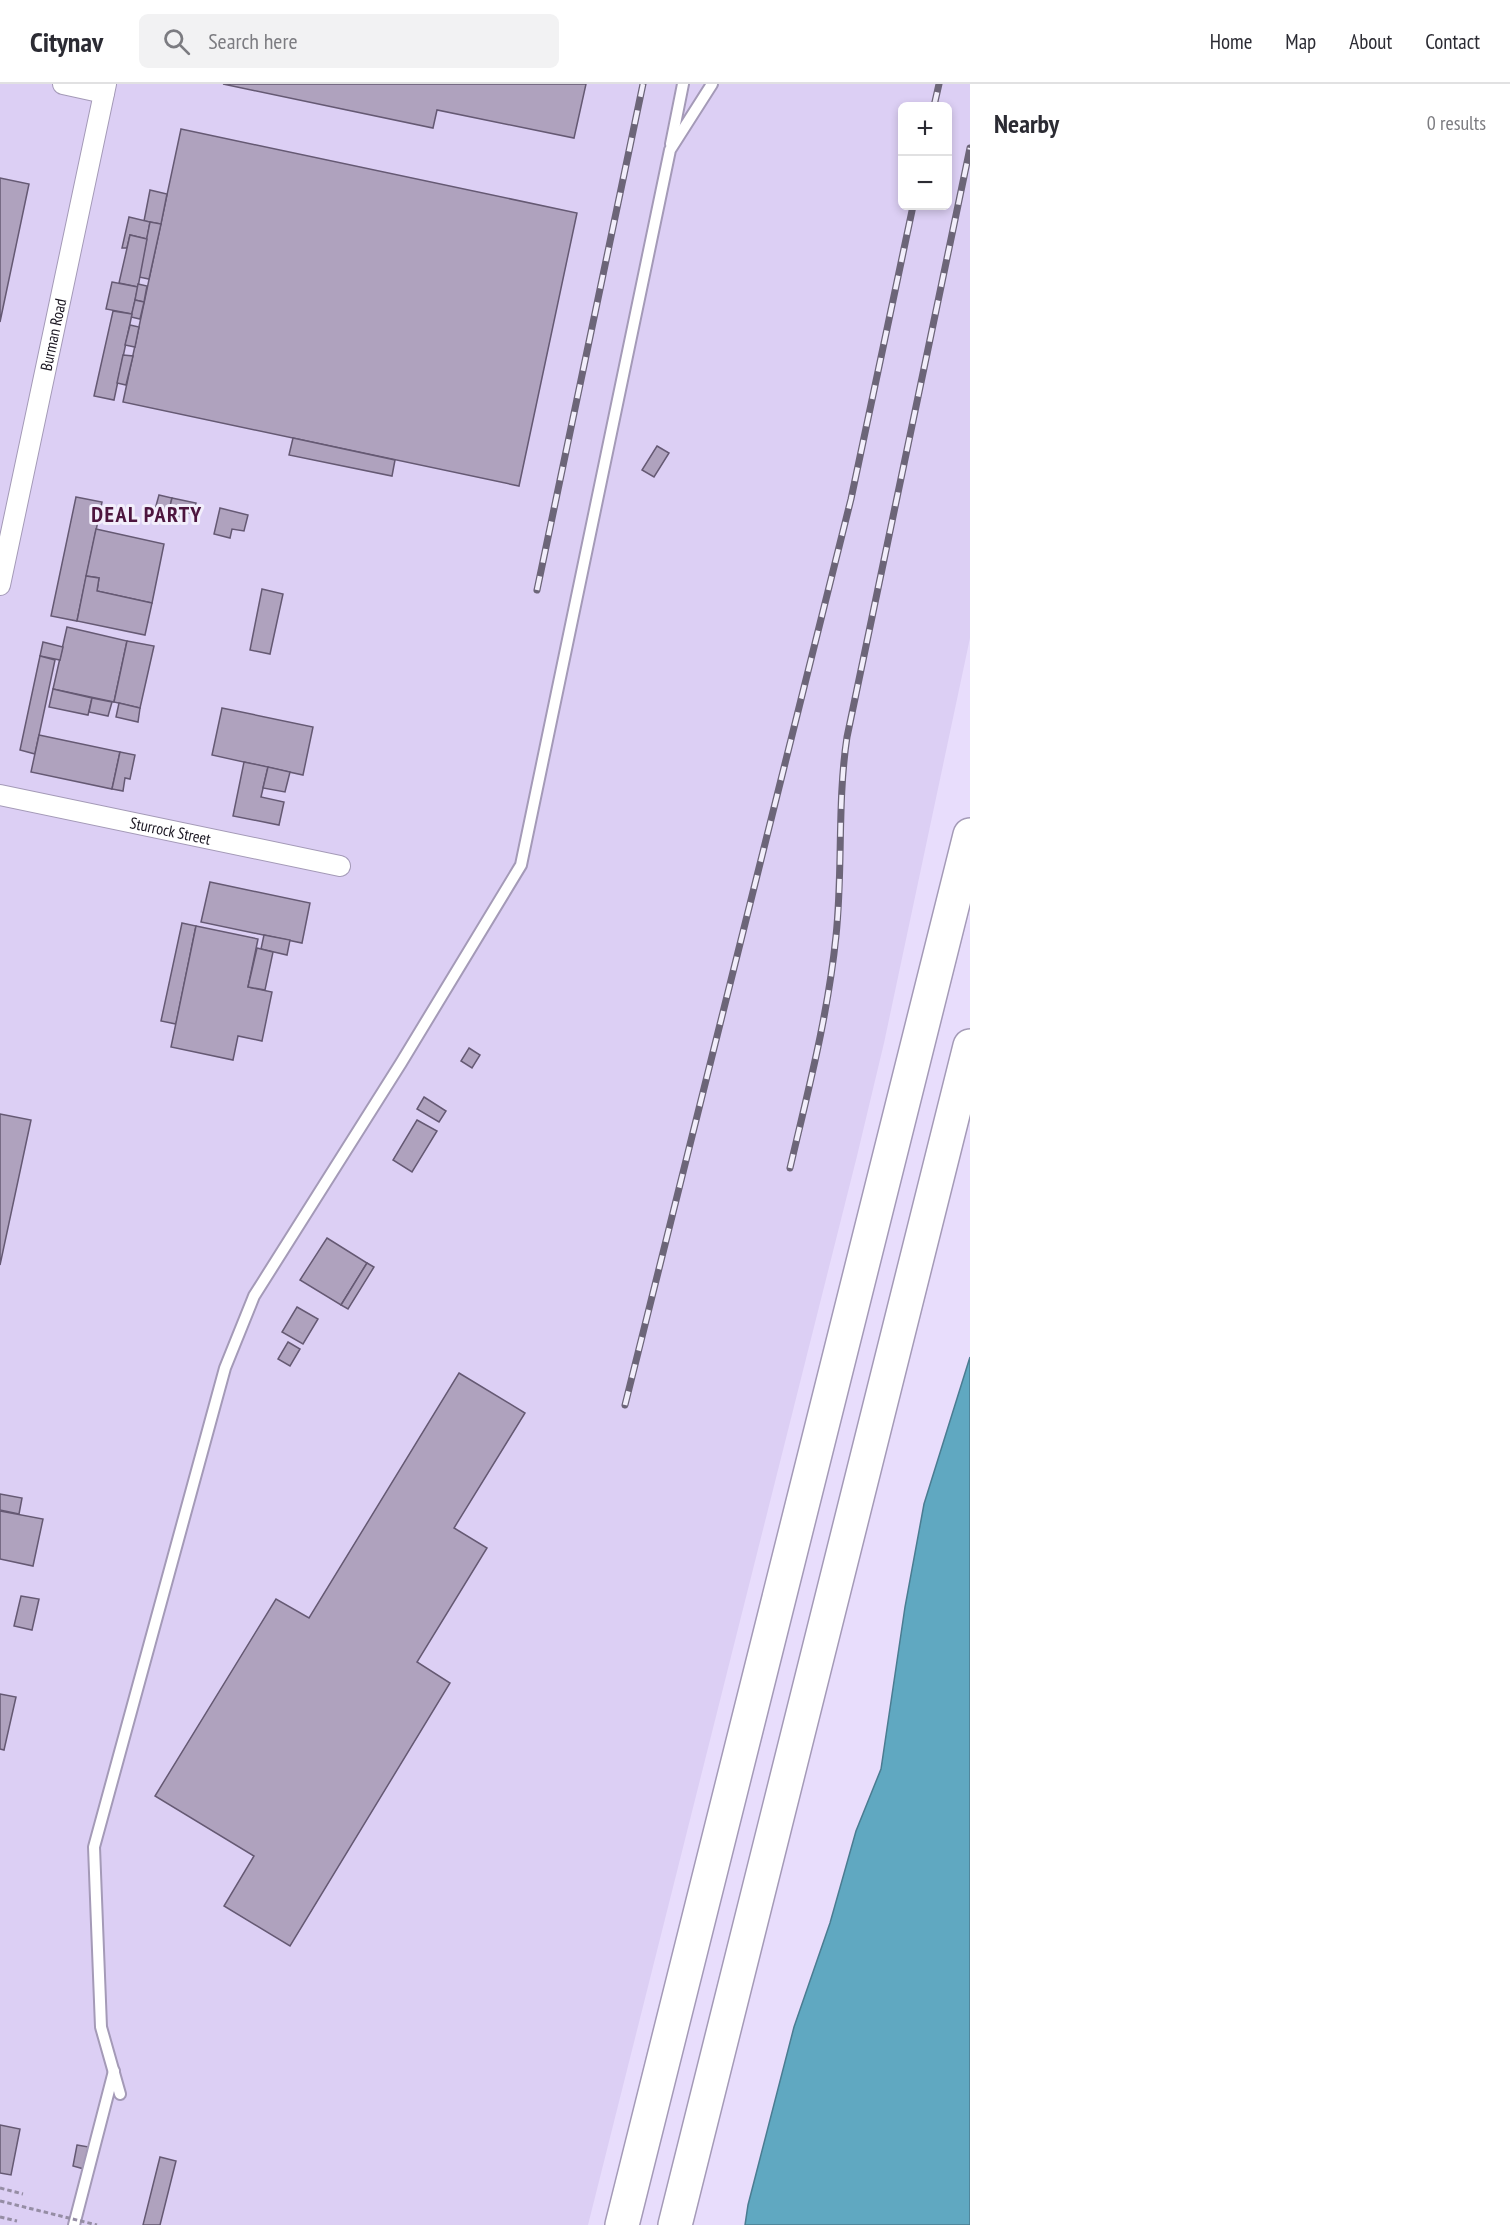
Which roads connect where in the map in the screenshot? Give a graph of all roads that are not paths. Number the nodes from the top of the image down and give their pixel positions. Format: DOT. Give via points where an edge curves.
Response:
graph roads {
  1 [pos="63,84"];
  2 [pos="683,84"];
  3 [pos="712,84"];
  4 [pos="105,88"];
  5 [pos="670,150"];
  6 [pos="0,585"];
  7 [pos="0,795"];
  8 [pos="970,835"];
  9 [pos="340,866"];
  10 [pos="970,1046"];
  11 [pos="114,2071"];
  12 [pos="120,2094"];
  13 [pos="74,2225"];
  14 [pos="622,2225"];
  15 [pos="675,2225"];
  1 -- 4 [label="street"];
  2 -- 5 [label="lane"];
  3 -- 5 [label="lane"];
  4 -- 6 [label="street, Burman Road"];
  5 -- 11 [label="lane" via="521,865 402,1063 254,1296 225,1368 94,1847 101,2027"];
  7 -- 9 [label="street, Sturrock Street"];
  8 -- 14 [label="highway"];
  10 -- 15 [label="highway"];
  11 -- 12 [label="lane"];
  11 -- 13 [label="lane"];
}
